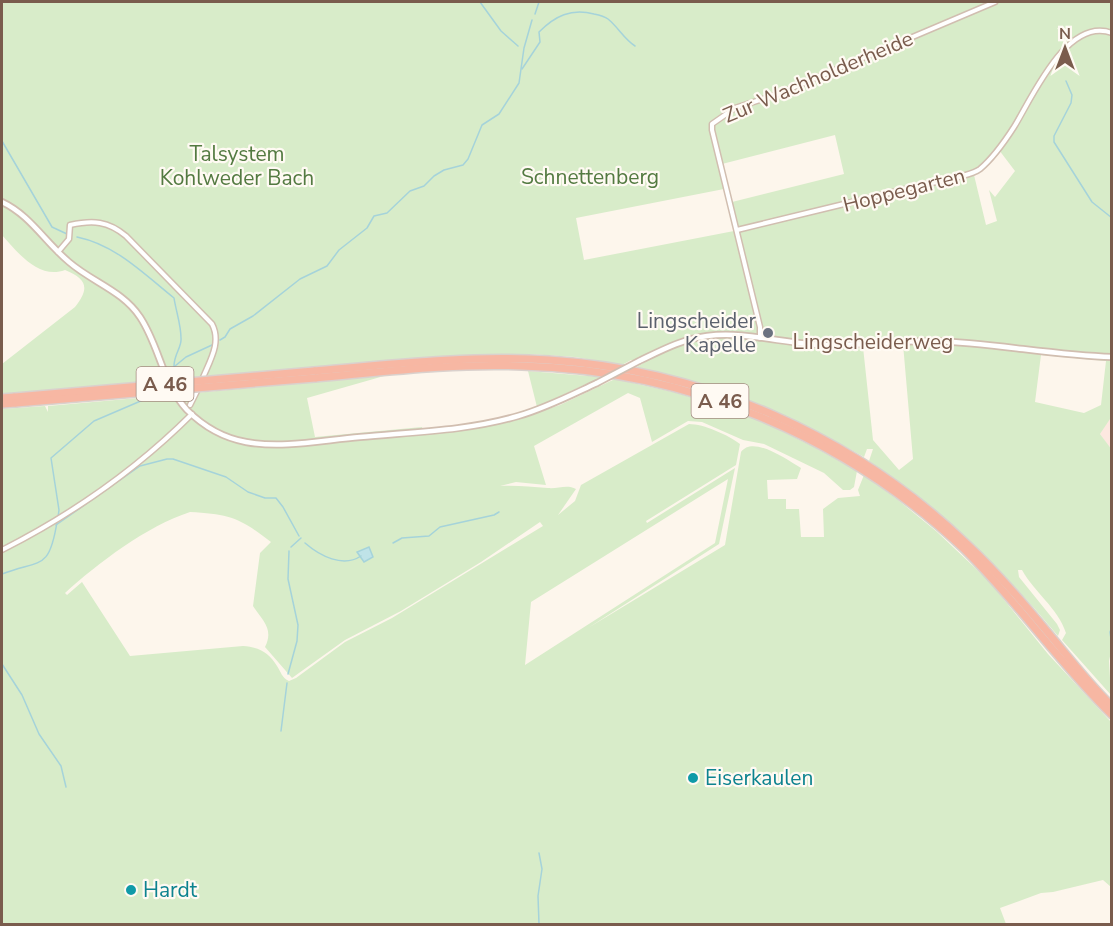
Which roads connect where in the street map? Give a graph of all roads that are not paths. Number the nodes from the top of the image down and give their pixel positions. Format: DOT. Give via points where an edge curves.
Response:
graph roads {
  1 [pos="995,2"];
  2 [pos="1112,33"];
  3 [pos="2,202"];
  4 [pos="737,230"];
  5 [pos="58,252"];
  6 [pos="760,338"];
  7 [pos="1112,357"];
  8 [pos="314,374"];
  9 [pos="2,398"];
  10 [pos="15,400"];
  11 [pos="2,404"];
  12 [pos="190,405"];
  13 [pos="192,414"];
  14 [pos="2,550"];
  15 [pos="1112,706"];
  16 [pos="1112,715"];
  1 -- 4 [label="street, Zur Wachholderheide" via="735,108 714,122 712,130"];
  2 -- 4 [label="street, Hoppegarten" via="1098,30 1084,35 1061,52 1007,137 976,172"];
  3 -- 5 [label="street, Lingscheiderweg" via="25,216"];
  4 -- 6 [label="street, Zur Wachholderheide"];
  5 -- 12 [label="street" via="69,239 70,225 110,225 208,318 215,330 216,345"];
  5 -- 13 [label="street, Lingscheiderweg" via="133,308 149,333 169,384"];
  6 -- 7 [label="street, Lingscheiderweg" via="821,345 948,342"];
  6 -- 13 [label="street, Lingscheiderweg, bridge" via="719,335 694,339 666,348 545,407 469,426 262,444 216,431"];
  8 -- 10 [label="highway, A 46, bridge"];
  8 -- 15 [label="highway, A 46" via="416,362 549,360 636,372 721,394 802,428 901,488 968,545"];
  8 -- 16 [label="highway, A 46" via="472,366 549,367 635,378 719,400 773,422 825,447 898,494 964,550"];
  9 -- 10 [label="highway, A 46"];
  10 -- 11 [label="highway, A 46"];
  13 -- 14 [label="street" via="154,450 63,515"];
}
